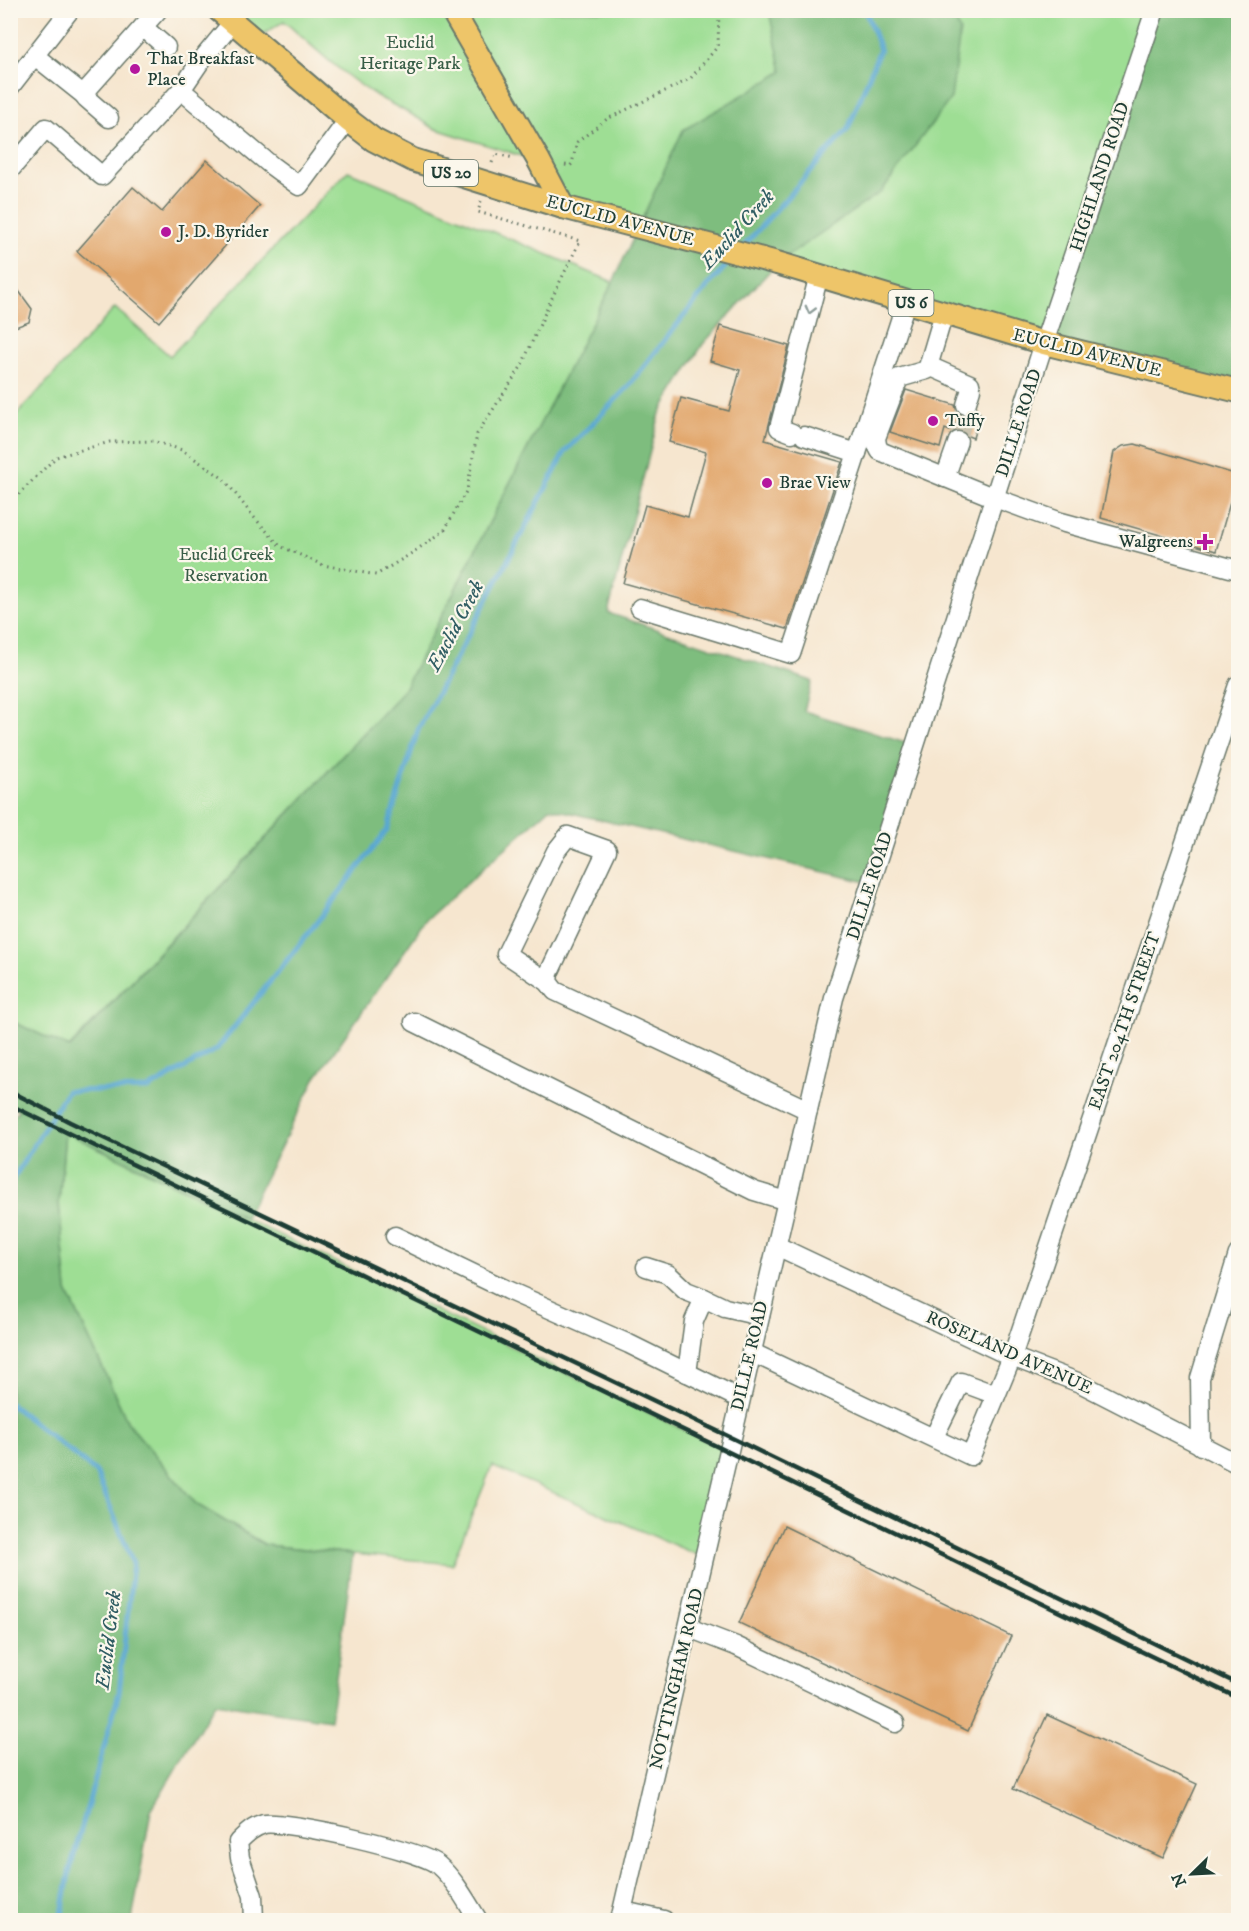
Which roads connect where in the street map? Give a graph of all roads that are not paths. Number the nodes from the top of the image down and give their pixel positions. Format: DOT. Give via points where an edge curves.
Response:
graph roads {
  1 [pos="70,10"];
  2 [pos="158,10"];
  3 [pos="452,10"];
  4 [pos="1155,10"];
  5 [pos="226,16"];
  6 [pos="142,27"];
  7 [pos="166,47"];
  8 [pos="34,56"];
  9 [pos="10,87"];
  10 [pos="181,90"];
  11 [pos="84,95"];
  12 [pos="109,118"];
  13 [pos="348,120"];
  14 [pos="10,170"];
  15 [pos="563,207"];
  16 [pos="819,275"];
  17 [pos="906,302"];
  18 [pos="944,313"];
  19 [pos="1044,343"];
  20 [pos="929,366"];
  21 [pos="1239,391"];
  22 [pos="966,405"];
  23 [pos="958,441"];
  24 [pos="857,453"];
  25 [pos="945,477"];
  26 [pos="995,498"];
  27 [pos="1238,570"];
  28 [pos="640,608"];
  29 [pos="1239,685"];
  30 [pos="549,982"];
  31 [pos="414,1022"];
  32 [pos="808,1110"];
  33 [pos="787,1201"];
  34 [pos="395,1236"];
  35 [pos="777,1246"];
  36 [pos="1239,1254"];
  37 [pos="646,1267"];
  38 [pos="704,1298"];
  39 [pos="760,1317"];
  40 [pos="751,1352"];
  41 [pos="1012,1357"];
  42 [pos="687,1373"];
  43 [pos="996,1395"];
  44 [pos="740,1399"];
  45 [pos="934,1437"];
  46 [pos="732,1438"];
  47 [pos="1201,1446"];
  48 [pos="1239,1464"];
  49 [pos="689,1628"];
  50 [pos="895,1723"];
  51 [pos="622,1916"];
  52 [pos="254,1920"];
  53 [pos="478,1920"];
  54 [pos="664,1920"];
  1 -- 8 [label="street"];
  2 -- 6 [label="street"];
  3 -- 15 [label="main road"];
  4 -- 19 [label="street, HIGHLAND ROAD"];
  5 -- 10 [label="street"];
  5 -- 13 [label="main road, EUCLID AVENUE / US 20"];
  6 -- 7 [label="street"];
  6 -- 11 [label="street"];
  8 -- 9 [label="street"];
  8 -- 11 [label="street"];
  10 -- 13 [label="street" via="299,186"];
  10 -- 14 [label="street" via="102,176 46,128"];
  11 -- 12 [label="street"];
  13 -- 15 [label="main road, EUCLID AVENUE / US 20" via="374,140 413,160"];
  15 -- 16 [label="main road, EUCLID AVENUE / US 6"];
  16 -- 17 [label="main road, EUCLID AVENUE / US 6"];
  16 -- 24 [label="street, one-way" via="779,428"];
  17 -- 18 [label="main road, EUCLID AVENUE / US 6"];
  17 -- 24 [label="street"];
  18 -- 19 [label="main road, EUCLID AVENUE / US 6"];
  18 -- 20 [label="street"];
  19 -- 21 [label="main road, EUCLID AVENUE / US 6"];
  19 -- 26 [label="street, DILLE ROAD"];
  20 -- 22 [label="street" via="970,384"];
  20 -- 25 [label="street" via="927,370 898,378 876,438 877,445 880,451"];
  23 -- 25 [label="street"];
  24 -- 28 [label="street" via="791,654"];
  25 -- 26 [label="street"];
  26 -- 27 [label="street" via="1061,522"];
  26 -- 32 [label="street, DILLE ROAD" via="834,998"];
  29 -- 41 [label="street, EAST 204TH STREET"];
  30 -- 30 [label="street" via="549,974 607,850 568,836 556,851 506,954"];
  30 -- 32 [label="street" via="555,991"];
  31 -- 33 [label="street" via="754,1191"];
  32 -- 33 [label="street, DILLE ROAD"];
  33 -- 35 [label="street, DILLE ROAD"];
  34 -- 42 [label="street"];
  35 -- 39 [label="street, DILLE ROAD"];
  35 -- 41 [label="street, ROSELAND AVENUE"];
  36 -- 47 [label="street" via="1200,1378"];
  37 -- 38 [label="street" via="668,1274 686,1291"];
  38 -- 39 [label="street"];
  38 -- 42 [label="street" via="694,1321"];
  39 -- 40 [label="street, DILLE ROAD"];
  40 -- 44 [label="street, DILLE ROAD"];
  40 -- 45 [label="street"];
  41 -- 43 [label="street, EAST 204TH STREET"];
  41 -- 47 [label="street, ROSELAND AVENUE" via="1080,1383"];
  42 -- 44 [label="street"];
  43 -- 45 [label="street" via="961,1382"];
  43 -- 45 [label="street, EAST 204TH STREET" via="971,1456"];
  44 -- 46 [label="street, DILLE ROAD"];
  46 -- 49 [label="street, NOTTINGHAM ROAD"];
  47 -- 48 [label="street, ROSELAND AVENUE"];
  49 -- 50 [label="street"];
  49 -- 51 [label="street, NOTTINGHAM ROAD"];
  51 -- 54 [label="street"];
  52 -- 53 [label="street" via="253,1896 238,1842 266,1824 301,1827 395,1847 436,1863"];
}
